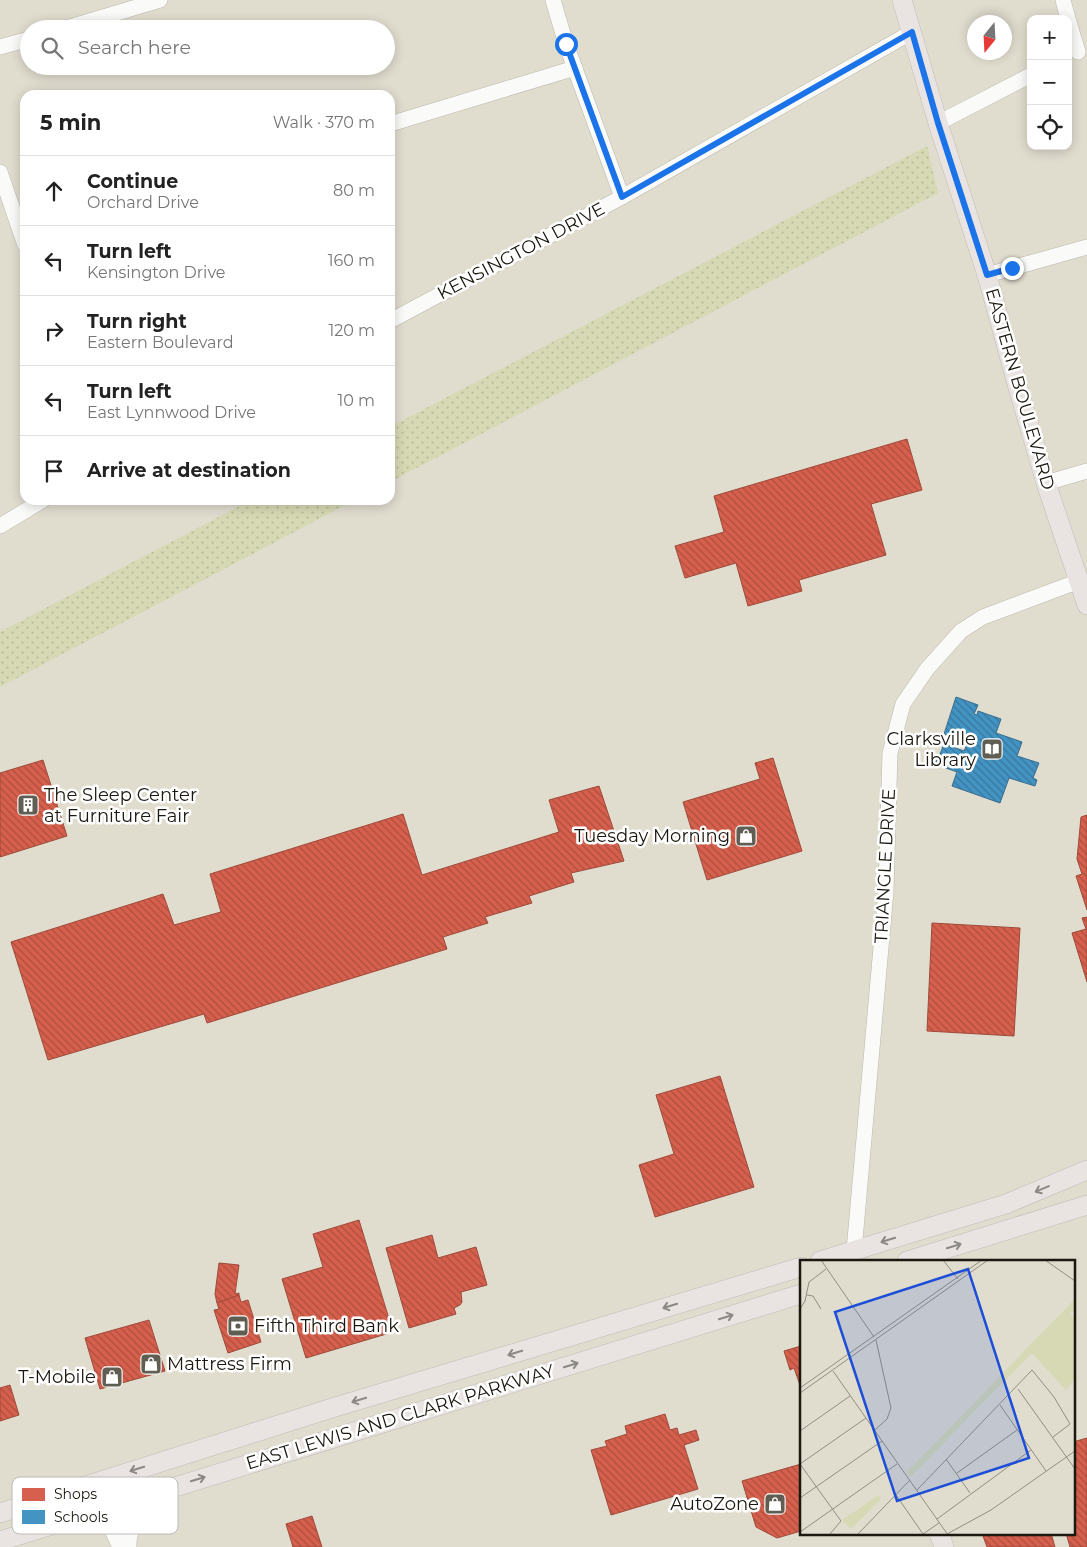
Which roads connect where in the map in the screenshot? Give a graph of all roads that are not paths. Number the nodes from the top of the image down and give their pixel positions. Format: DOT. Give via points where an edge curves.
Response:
graph roads {
  1 [pos="160,0"];
  2 [pos="552,0"];
  3 [pos="902,0"];
  4 [pos="1063,0"];
  5 [pos="1067,15"];
  6 [pos="93,20"];
  7 [pos="912,32"];
  8 [pos="1072,32"];
  9 [pos="20,41"];
  10 [pos="0,47"];
  11 [pos="1078,51"];
  12 [pos="575,68"];
  13 [pos="1027,78"];
  14 [pos="395,122"];
  15 [pos="938,123"];
  16 [pos="0,172"];
  17 [pos="622,197"];
  18 [pos="20,228"];
  19 [pos="1087,247"];
  20 [pos="987,275"];
  21 [pos="395,318"];
  22 [pos="1087,471"];
  23 [pos="1046,483"];
  24 [pos="35,505"];
  25 [pos="0,526"];
  26 [pos="1079,581"];
  27 [pos="1087,605"];
  28 [pos="1087,1170"];
  29 [pos="1087,1205"];
  30 [pos="855,1256"];
  31 [pos="827,1260"];
  32 [pos="910,1260"];
  33 [pos="800,1267"];
  34 [pos="800,1294"];
  35 [pos="112,1477"];
  36 [pos="178,1485"];
  37 [pos="12,1509"];
  38 [pos="0,1513"];
  39 [pos="20,1534"];
  40 [pos="114,1534"];
  41 [pos="130,1534"];
  42 [pos="940,1534"];
  43 [pos="0,1540"];
  44 [pos="120,1547"];
  45 [pos="129,1547"];
  46 [pos="944,1547"];
  1 -- 6 [label="street"];
  2 -- 12 [label="street"];
  3 -- 7 [label="main road, EASTERN BOULEVARD"];
  4 -- 5 [label="street"];
  7 -- 15 [label="main road, EASTERN BOULEVARD"];
  7 -- 17 [label="street, KENSINGTON DRIVE"];
  8 -- 11 [label="street"];
  9 -- 10 [label="street"];
  12 -- 14 [label="street"];
  12 -- 17 [label="street"];
  13 -- 15 [label="street"];
  15 -- 20 [label="main road, EASTERN BOULEVARD"];
  16 -- 18 [label="street"];
  17 -- 21 [label="street, KENSINGTON DRIVE"];
  19 -- 20 [label="street"];
  20 -- 23 [label="main road, EASTERN BOULEVARD"];
  22 -- 23 [label="street"];
  23 -- 26 [label="main road, EASTERN BOULEVARD"];
  24 -- 25 [label="street"];
  26 -- 27 [label="main road, EASTERN BOULEVARD"];
  26 -- 30 [label="street, TRIANGLE DRIVE" via="983,617 961,631 926,668 903,704 890,754 886,891"];
  28 -- 30 [label="main road, one-way" via="1006,1204"];
  32 -- 29 [label="main road, one-way"];
  30 -- 31 [label="main road"];
  33 -- 35 [label="main road, EAST LEWIS AND CLARK PARKWAY, one-way"];
  36 -- 34 [label="main road, EAST LEWIS AND CLARK PARKWAY, one-way"];
  37 -- 38 [label="main road, EAST LEWIS AND CLARK PARKWAY"];
  39 -- 43 [label="main road, EAST LEWIS AND CLARK PARKWAY"];
  40 -- 44 [label="street"];
  41 -- 45 [label="street"];
  42 -- 46 [label="main road"];
}
